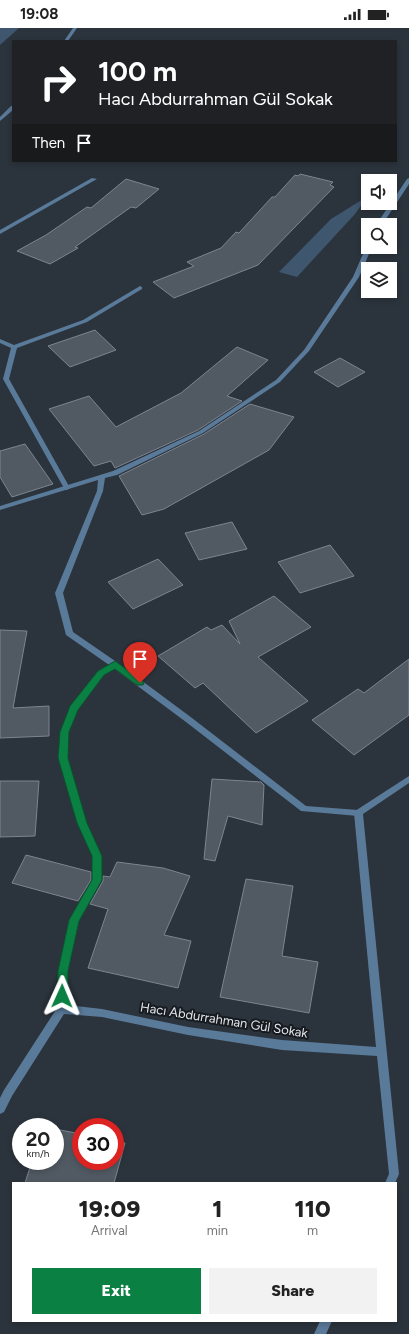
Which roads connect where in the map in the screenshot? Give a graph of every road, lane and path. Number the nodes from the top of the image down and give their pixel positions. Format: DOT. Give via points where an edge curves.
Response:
graph roads {
  1 [pos="74,28"];
  2 [pos="67,40"];
  3 [pos="12,108"];
  4 [pos="0,120"];
  5 [pos="94,179"];
  6 [pos="409,180"];
  7 [pos="384,218"];
  8 [pos="0,232"];
  9 [pos="366,254"];
  10 [pos="140,288"];
  11 [pos="0,341"];
  12 [pos="14,347"];
  13 [pos="102,477"];
  14 [pos="67,488"];
  15 [pos="0,508"];
  16 [pos="115,664"];
  17 [pos="409,779"];
  18 [pos="358,813"];
  19 [pos="62,1009"];
  20 [pos="382,1052"];
  21 [pos="0,1109"];
  22 [pos="390,1182"];
  23 [pos="326,1322"];
  24 [pos="320,1334"];
  1 -- 2 [label="street"];
  3 -- 4 [label="street"];
  5 -- 8 [label="street"];
  6 -- 7 [label="street"];
  9 -- 13 [label="street" via="356,277 306,351 278,381 201,432"];
  10 -- 12 [label="street" via="85,321"];
  11 -- 12 [label="street"];
  12 -- 14 [label="street" via="6,379"];
  13 -- 14 [label="street"];
  13 -- 16 [label="street" via="100,491 59,593 69,634"];
  14 -- 15 [label="street"];
  16 -- 18 [label="street" via="304,809"];
  16 -- 19 [label="street" via="101,673 74,708 64,732 63,758 82,823 97,856 97,880 74,920 63,971"];
  17 -- 18 [label="street"];
  18 -- 20 [label="street"];
  19 -- 20 [label="street, Hacı Abdurrahman Gül Sokak" via="282,1045"];
  19 -- 21 [label="street"];
  20 -- 22 [label="street" via="394,1174"];
  23 -- 24 [label="street"];
}
